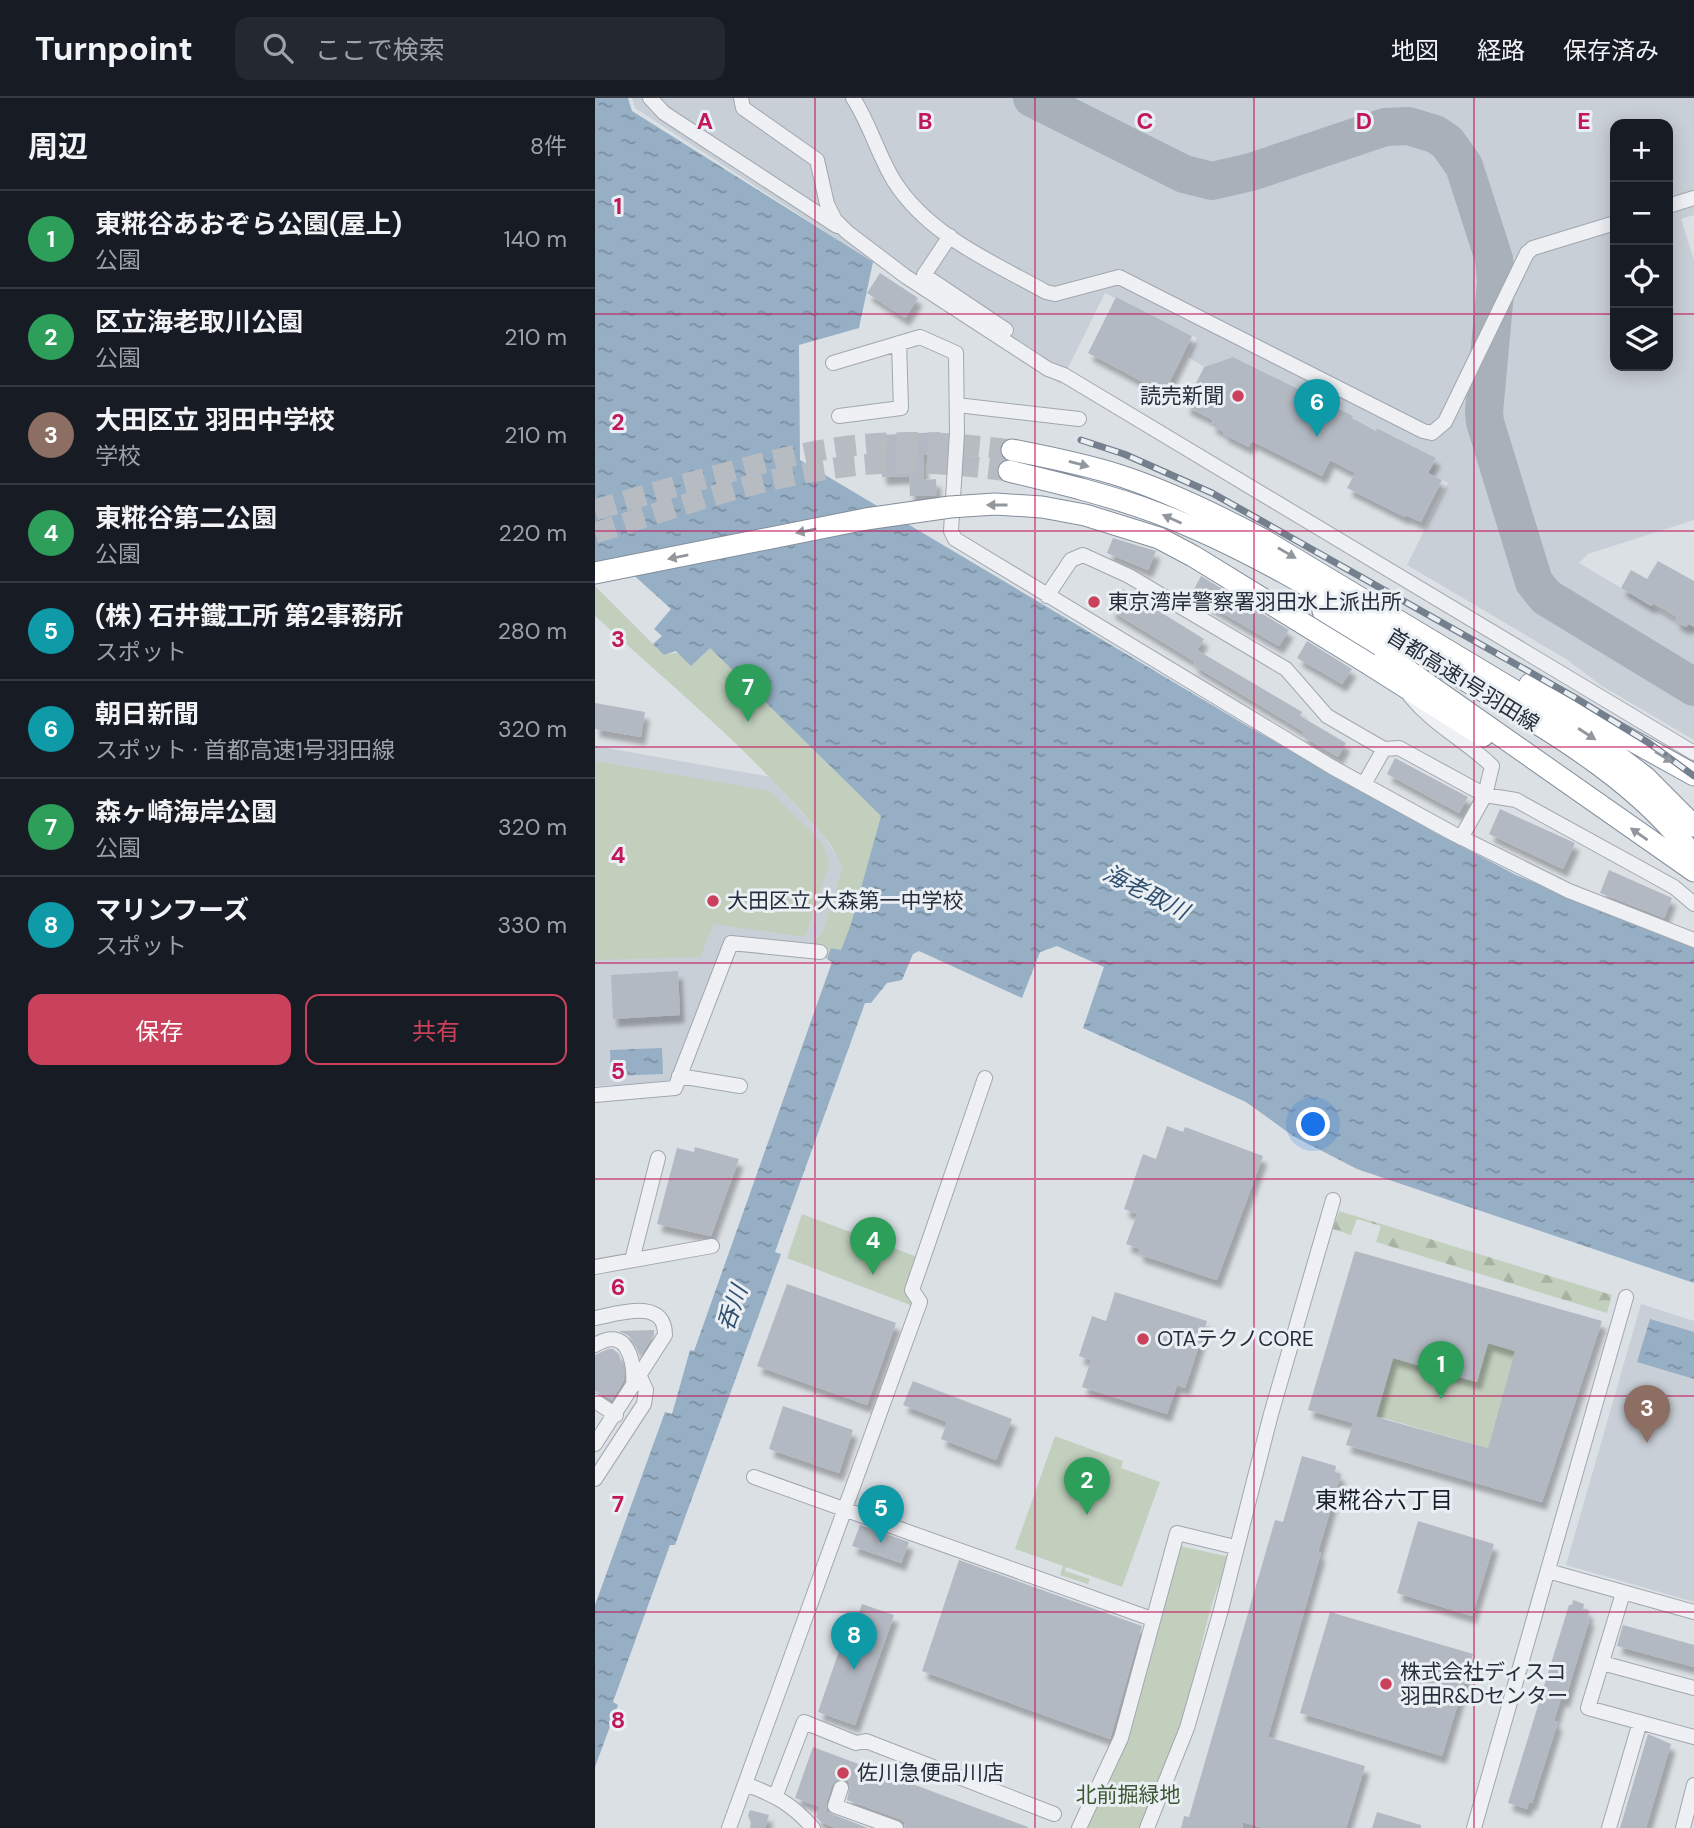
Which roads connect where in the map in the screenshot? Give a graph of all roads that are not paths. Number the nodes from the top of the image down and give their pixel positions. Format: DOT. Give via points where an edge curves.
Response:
graph roads {
  1 [pos="650,98"];
  2 [pos="741,98"];
  3 [pos="853,98"];
  4 [pos="1694,198"];
  5 [pos="1673,204"];
  6 [pos="1610,224"];
  7 [pos="847,232"];
  8 [pos="950,236"];
  9 [pos="899,343"];
  10 [pos="833,363"];
  11 [pos="1064,375"];
  12 [pos="957,405"];
  13 [pos="839,416"];
  14 [pos="1079,419"];
  15 [pos="1012,450"];
  16 [pos="1009,471"];
  17 [pos="1204,534"];
  18 [pos="595,573"];
  19 [pos="1047,596"];
  20 [pos="1408,625"];
  21 [pos="1400,684"];
  22 [pos="1384,749"];
  23 [pos="1694,753"];
  24 [pos="1694,775"];
  25 [pos="1638,783"];
  26 [pos="1364,785"];
  27 [pos="1485,794"];
  28 [pos="1584,795"];
  29 [pos="1694,826"];
  30 [pos="1461,838"];
  31 [pos="1694,858"];
  32 [pos="1694,871"];
  33 [pos="1694,904"];
  34 [pos="1694,940"];
  35 [pos="820,952"];
  36 [pos="679,1076"];
  37 [pos="985,1078"];
  38 [pos="740,1086"];
  39 [pos="595,1095"];
  40 [pos="658,1158"];
  41 [pos="1333,1200"];
  42 [pos="712,1246"];
  43 [pos="632,1260"];
  44 [pos="595,1267"];
  45 [pos="1626,1297"];
  46 [pos="595,1318"];
  47 [pos="595,1345"];
  48 [pos="631,1359"];
  49 [pos="595,1401"];
  50 [pos="616,1415"];
  51 [pos="595,1446"];
  52 [pos="754,1477"];
  53 [pos="595,1479"];
  54 [pos="846,1509"];
  55 [pos="1230,1546"];
  56 [pos="1548,1571"];
  57 [pos="1623,1593"];
  58 [pos="1694,1612"];
  59 [pos="1152,1619"];
  60 [pos="1602,1663"];
  61 [pos="1694,1688"];
  62 [pos="1640,1722"];
  63 [pos="1694,1737"];
  64 [pos="745,1784"];
  65 [pos="1694,1785"];
  66 [pos="841,1788"];
  67 [pos="776,1795"];
  68 [pos="1054,1814"];
  69 [pos="729,1828"];
  70 [pos="813,1828"];
  71 [pos="896,1828"];
  72 [pos="1079,1828"];
  73 [pos="1147,1828"];
  74 [pos="1474,1828"];
  75 [pos="1609,1828"];
  76 [pos="1683,1828"];
  1 -- 7 [label="street" via="664,113"];
  2 -- 7 [label="street" via="743,108 817,160 827,205"];
  3 -- 8 [label="street" via="895,182"];
  4 -- 5 [label="street"];
  6 -- 8 [label="street" via="1527,253 1445,422 1432,433 1119,277 1055,295"];
  7 -- 11 [label="street" via="905,276"];
  8 -- 11 [label="street" via="924,275 1052,360"];
  9 -- 10 [label="street"];
  9 -- 12 [label="street" via="920,337 956,354"];
  9 -- 13 [label="street" via="901,408"];
  11 -- 23 [label="street"];
  12 -- 14 [label="street"];
  12 -- 19 [label="street" via="951,531 955,539"];
  15 -- 20 [label="highway, 首都高速1号羽田線, one-way" via="1117,475 1193,504"];
  17 -- 16 [label="highway, 首都高速1号羽田線, one-way" via="1114,498"];
  17 -- 25 [label="highway, 首都高速1号羽田線" via="1370,623 1604,769"];
  17 -- 28 [label="highway" via="1453,699"];
  21 -- 18 [label="highway, one-way, bridge" via="1159,538 1042,507 950,507 866,519"];
  19 -- 22 [label="street" via="1071,560 1083,555 1108,566 1286,669 1327,716"];
  19 -- 26 [label="street"];
  20 -- 24 [label="highway, one-way" via="1558,698"];
  20 -- 25 [label="highway, 首都高速1号羽田線, one-way" via="1567,720"];
  21 -- 27 [label="street" via="1427,716 1492,766"];
  21 -- 28 [label="highway"];
  22 -- 26 [label="street"];
  22 -- 27 [label="street" via="1399,748"];
  25 -- 29 [label="highway, 首都高速1号羽田線"];
  25 -- 31 [label="highway, 首都高速1号羽田線"];
  26 -- 30 [label="street"];
  27 -- 30 [label="street"];
  27 -- 33 [label="street" via="1516,800 1674,887"];
  32 -- 28 [label="highway, one-way"];
  30 -- 34 [label="street" via="1569,891"];
  35 -- 36 [label="street" via="731,943"];
  36 -- 38 [label="street"];
  36 -- 39 [label="street" via="674,1088"];
  37 -- 54 [label="street" via="912,1290 920,1302"];
  40 -- 43 [label="street"];
  41 -- 55 [label="street"];
  42 -- 43 [label="street"];
  43 -- 44 [label="street"];
  45 -- 56 [label="street"];
  46 -- 51 [label="street" via="646,1310 661,1318 665,1327 665,1335"];
  47 -- 48 [label="street" via="615,1340 625,1344"];
  48 -- 50 [label="street" via="632,1388"];
  48 -- 53 [label="street" via="646,1390 644,1404"];
  49 -- 50 [label="street"];
  50 -- 51 [label="street"];
  52 -- 54 [label="street"];
  54 -- 59 [label="street"];
  54 -- 64 [label="street"];
  55 -- 59 [label="street" via="1177,1532"];
  55 -- 73 [label="street" via="1221,1610 1187,1728"];
  56 -- 57 [label="street"];
  56 -- 74 [label="street"];
  57 -- 58 [label="street"];
  57 -- 60 [label="street"];
  59 -- 72 [label="street" via="1121,1738"];
  60 -- 61 [label="street"];
  60 -- 62 [label="street" via="1588,1708"];
  62 -- 63 [label="street"];
  62 -- 75 [label="street"];
  64 -- 67 [label="street"];
  64 -- 69 [label="street"];
  65 -- 76 [label="street"];
  66 -- 71 [label="street" via="835,1805"];
  67 -- 68 [label="street" via="804,1722 856,1743 866,1741"];
  67 -- 70 [label="street" via="796,1808"];
}
